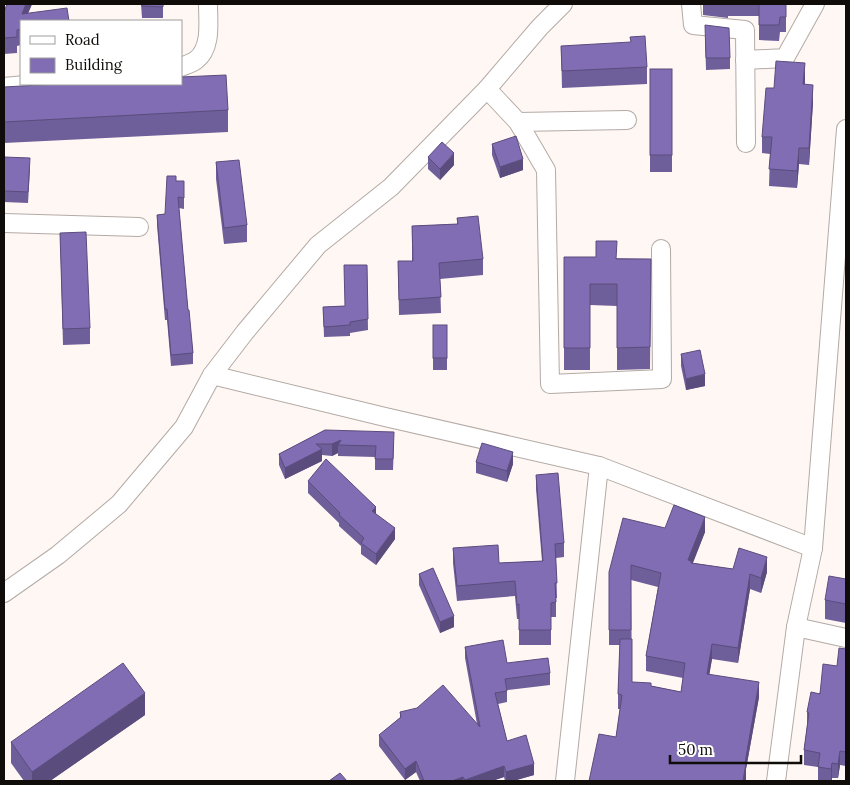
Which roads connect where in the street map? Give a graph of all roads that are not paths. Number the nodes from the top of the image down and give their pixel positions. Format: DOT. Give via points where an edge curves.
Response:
graph roads {
  1 [pos="208,4"];
  2 [pos="563,4"];
  3 [pos="691,4"];
  4 [pos="814,4"];
  5 [pos="745,60"];
  6 [pos="182,67"];
  7 [pos="25,85"];
  8 [pos="4,87"];
  9 [pos="487,89"];
  10 [pos="628,120"];
  11 [pos="518,122"];
  12 [pos="846,129"];
  13 [pos="746,143"];
  14 [pos="4,223"];
  15 [pos="139,227"];
  16 [pos="661,249"];
  17 [pos="212,375"];
  18 [pos="599,466"];
  19 [pos="813,548"];
  20 [pos="4,593"];
  21 [pos="796,627"];
  22 [pos="846,638"];
  23 [pos="565,781"];
  24 [pos="776,781"];
  1 -- 6 [label="street" via="204,50 196,60"];
  2 -- 9 [label="street"];
  3 -- 5 [label="street" via="693,25 745,30"];
  4 -- 5 [label="street" via="785,58"];
  5 -- 13 [label="street"];
  7 -- 8 [label="street"];
  9 -- 11 [label="street"];
  9 -- 17 [label="street" via="391,187 318,245"];
  10 -- 11 [label="street"];
  11 -- 16 [label="street" via="546,170 550,384 662,379"];
  12 -- 19 [label="street"];
  14 -- 15 [label="street"];
  17 -- 18 [label="street"];
  17 -- 20 [label="street" via="184,427 119,504 58,555"];
  18 -- 19 [label="street"];
  18 -- 23 [label="street"];
  19 -- 21 [label="street"];
  21 -- 22 [label="street"];
  21 -- 24 [label="street"];
}
